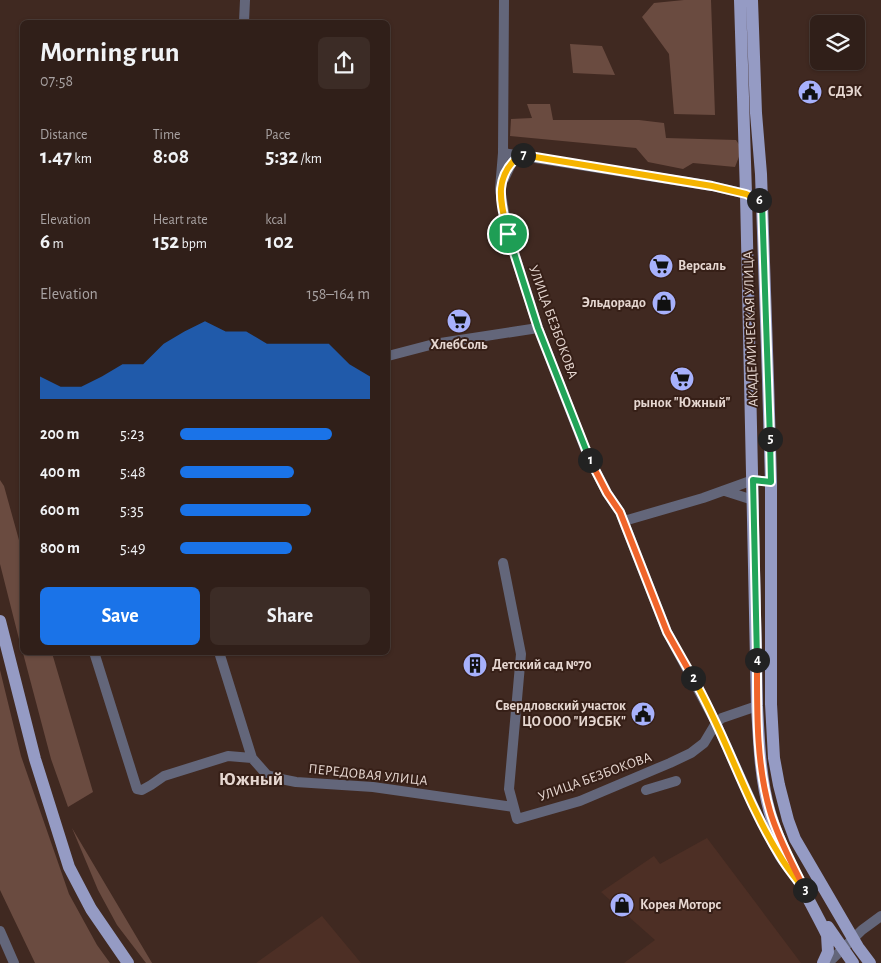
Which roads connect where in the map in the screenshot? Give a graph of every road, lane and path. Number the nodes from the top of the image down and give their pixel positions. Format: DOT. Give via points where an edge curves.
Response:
graph roads {
  1 [pos="245,0"];
  2 [pos="504,0"];
  3 [pos="740,0"];
  4 [pos="752,0"];
  5 [pos="244,20"];
  6 [pos="503,153"];
  7 [pos="520,155"];
  8 [pos="500,189"];
  9 [pos="746,194"];
  10 [pos="762,202"];
  11 [pos="538,328"];
  12 [pos="390,355"];
  13 [pos="752,444"];
  14 [pos="770,448"];
  15 [pos="753,480"];
  16 [pos="771,482"];
  17 [pos="725,491"];
  18 [pos="753,500"];
  19 [pos="624,521"];
  20 [pos="503,563"];
  21 [pos="0,621"];
  22 [pos="95,655"];
  23 [pos="220,655"];
  24 [pos="757,706"];
  25 [pos="716,723"];
  26 [pos="252,758"];
  27 [pos="676,781"];
  28 [pos="646,790"];
  29 [pos="514,807"];
  30 [pos="805,891"];
  31 [pos="877,919"];
  32 [pos="0,931"];
  33 [pos="855,943"];
  34 [pos="847,958"];
  35 [pos="14,963"];
  36 [pos="128,963"];
  37 [pos="823,963"];
  38 [pos="828,963"];
  39 [pos="870,963"];
  1 -- 5 [label="street"];
  2 -- 6 [label="street, УЛИЦА БЕЗБОКОВА"];
  3 -- 9 [label="main road"];
  4 -- 10 [label="main road, АКАДЕМИЧЕСКАЯ УЛИЦА"];
  6 -- 7 [label="street"];
  6 -- 8 [label="street, УЛИЦА БЕЗБОКОВА"];
  7 -- 8 [label="street" via="506,171"];
  7 -- 9 [label="street"];
  8 -- 11 [label="street, УЛИЦА БЕЗБОКОВА" via="508,234"];
  9 -- 10 [label="street"];
  9 -- 13 [label="main road"];
  10 -- 14 [label="main road, АКАДЕМИЧЕСКАЯ УЛИЦА"];
  11 -- 12 [label="street" via="434,344"];
  11 -- 19 [label="street, УЛИЦА БЕЗБОКОВА" via="588,456"];
  13 -- 14 [label="main road"];
  13 -- 15 [label="main road"];
  14 -- 16 [label="main road, АКАДЕМИЧЕСКАЯ УЛИЦА"];
  15 -- 16 [label="street"];
  15 -- 17 [label="street"];
  15 -- 18 [label="main road"];
  16 -- 33 [label="main road, АКАДЕМИЧЕСКАЯ УЛИЦА" via="771,704 775,767 796,839"];
  17 -- 18 [label="street"];
  17 -- 19 [label="street"];
  18 -- 24 [label="main road"];
  19 -- 25 [label="street, УЛИЦА БЕЗБОКОВА" via="667,632"];
  20 -- 29 [label="street" via="521,654 509,789"];
  21 -- 36 [label="main road" via="35,760 69,866 91,909"];
  22 -- 26 [label="street" via="137,789 142,790 164,776 228,756"];
  23 -- 26 [label="street"];
  24 -- 25 [label="street"];
  24 -- 30 [label="main road" via="764,786 770,813"];
  25 -- 29 [label="street, УЛИЦА БЕЗБОКОВА" via="704,743 691,753 632,780 580,801 517,819"];
  25 -- 30 [label="street, УЛИЦА БЕЗБОКОВА" via="758,818 780,858"];
  26 -- 29 [label="street, ПЕРЕДОВАЯ УЛИЦА" via="267,775 288,780 373,787"];
  27 -- 28 [label="street"];
  30 -- 34 [label="main road"];
  30 -- 37 [label="main road" via="827,935 828,952"];
  31 -- 33 [label="street"];
  32 -- 35 [label="street"];
  33 -- 34 [label="street"];
  33 -- 39 [label="main road, АКАДЕМИЧЕСКАЯ УЛИЦА"];
  34 -- 38 [label="street"];
}
